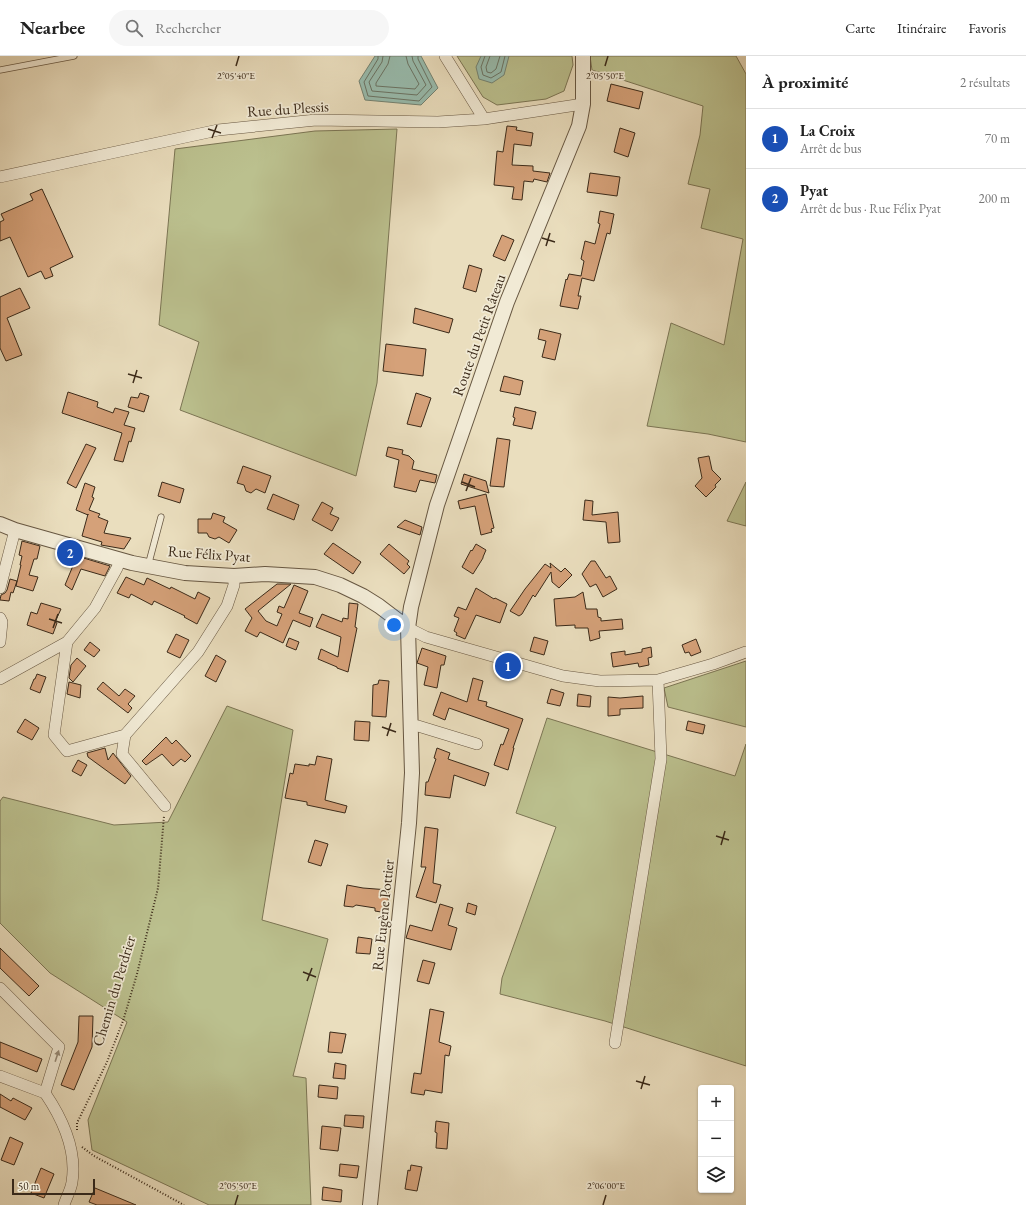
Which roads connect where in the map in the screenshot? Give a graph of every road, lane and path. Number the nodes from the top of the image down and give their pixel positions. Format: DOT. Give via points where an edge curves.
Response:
graph roads {
  1 [pos="74,56"];
  2 [pos="445,56"];
  3 [pos="582,56"];
  4 [pos="0,70"];
  5 [pos="583,104"];
  6 [pos="484,119"];
  7 [pos="0,177"];
  8 [pos="161,518"];
  9 [pos="0,524"];
  10 [pos="15,530"];
  11 [pos="120,560"];
  12 [pos="148,566"];
  13 [pos="234,576"];
  14 [pos="0,588"];
  15 [pos="0,618"];
  16 [pos="408,628"];
  17 [pos="0,642"];
  18 [pos="67,642"];
  19 [pos="746,652"];
  20 [pos="0,679"];
  21 [pos="658,680"];
  22 [pos="411,725"];
  23 [pos="125,735"];
  24 [pos="477,744"];
  25 [pos="165,806"];
  26 [pos="0,988"];
  27 [pos="615,1043"];
  28 [pos="0,1076"];
  29 [pos="45,1093"];
  30 [pos="77,1137"];
  31 [pos="79,1142"];
  32 [pos="64,1205"];
  33 [pos="184,1205"];
  34 [pos="370,1205"];
  1 -- 4 [label="lane"];
  2 -- 6 [label="street"];
  3 -- 5 [label="street, Route du Petit Râteau"];
  5 -- 6 [label="street, Rue du Plessis"];
  5 -- 16 [label="street, Route du Petit Râteau" via="579,126 507,302 437,505"];
  6 -- 7 [label="street, Rue du Plessis" via="438,122 316,120 218,130"];
  8 -- 12 [label="lane"];
  9 -- 10 [label="street, Rue Félix Pyat"];
  10 -- 11 [label="street, Rue Félix Pyat"];
  10 -- 14 [label="street"];
  11 -- 12 [label="street, Rue Félix Pyat"];
  11 -- 18 [label="street" via="95,608"];
  12 -- 13 [label="street, Rue Félix Pyat" via="185,573"];
  13 -- 16 [label="street, Rue Félix Pyat" via="265,574 315,578 340,585 379,606"];
  13 -- 23 [label="street" via="234,585 227,606 198,652"];
  15 -- 17 [label="street"];
  16 -- 21 [label="street" via="426,637 562,676 600,681"];
  16 -- 22 [label="street, Rue Eugène Pottier"];
  18 -- 20 [label="street"];
  18 -- 23 [label="street" via="54,735 67,751"];
  19 -- 21 [label="street"];
  21 -- 27 [label="street" via="660,759"];
  22 -- 24 [label="street"];
  22 -- 34 [label="street, Rue Eugène Pottier" via="409,823"];
  23 -- 25 [label="street" via="122,754"];
  25 -- 30 [label="path, Chemin du Perdrier" via="158,888 137,974 107,1062 77,1123"];
  29 -- 26 [label="street, one-way" via="59,1047"];
  28 -- 29 [label="street"];
  29 -- 32 [label="street" via="56,1110 72,1151 72,1183"];
  31 -- 33 [label="path" via="94,1156"];
}
